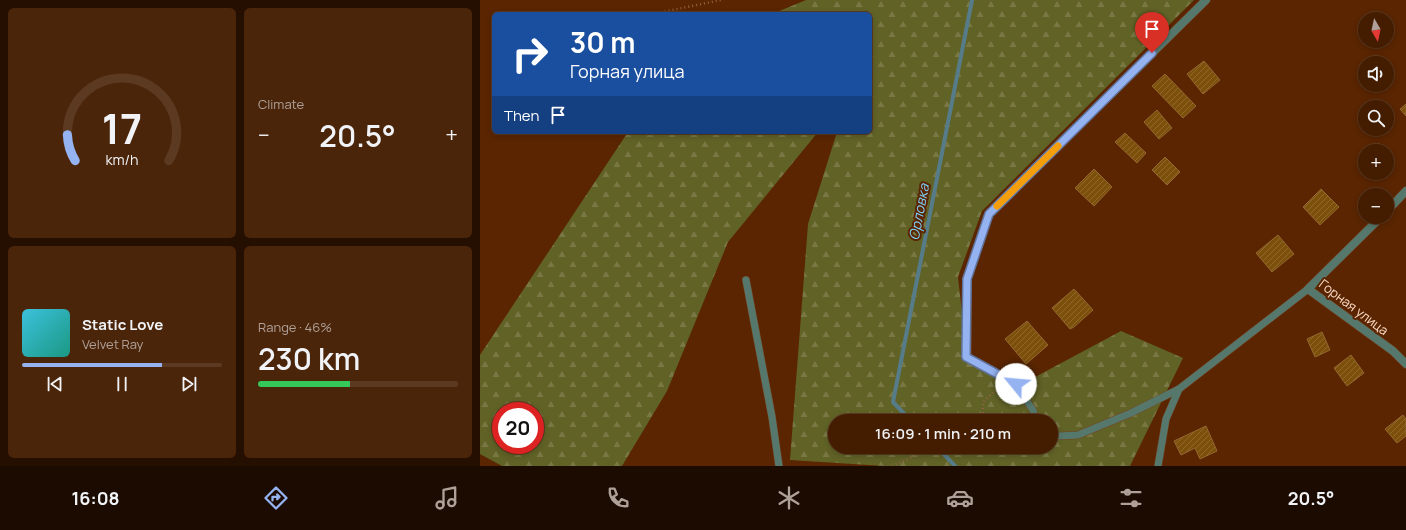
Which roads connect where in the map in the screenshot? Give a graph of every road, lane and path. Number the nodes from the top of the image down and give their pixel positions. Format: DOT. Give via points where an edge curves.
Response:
graph roads {
  1 [pos="721,0"];
  2 [pos="1206,0"];
  3 [pos="663,12"];
  4 [pos="1406,191"];
  5 [pos="1394,204"];
  6 [pos="1374,224"];
  7 [pos="746,280"];
  8 [pos="1308,289"];
  9 [pos="966,357"];
  10 [pos="1406,364"];
  11 [pos="1007,379"];
  12 [pos="1179,389"];
  13 [pos="983,414"];
  14 [pos="1035,414"];
  15 [pos="1058,436"];
  16 [pos="919,454"];
  17 [pos="779,466"];
  18 [pos="892,466"];
  19 [pos="1158,466"];
  1 -- 3 [label="path"];
  2 -- 9 [label="street" via="989,214 967,279"];
  4 -- 5 [label="street"];
  6 -- 8 [label="street, Горная улица"];
  7 -- 17 [label="lane"];
  8 -- 10 [label="street, Горная улица" via="1393,351"];
  8 -- 12 [label="lane"];
  9 -- 11 [label="lane"];
  11 -- 13 [label="path" via="983,402"];
  11 -- 14 [label="lane" via="1016,384"];
  12 -- 15 [label="lane" via="1078,435"];
  12 -- 19 [label="lane" via="1166,419"];
  16 -- 18 [label="path"];
}
